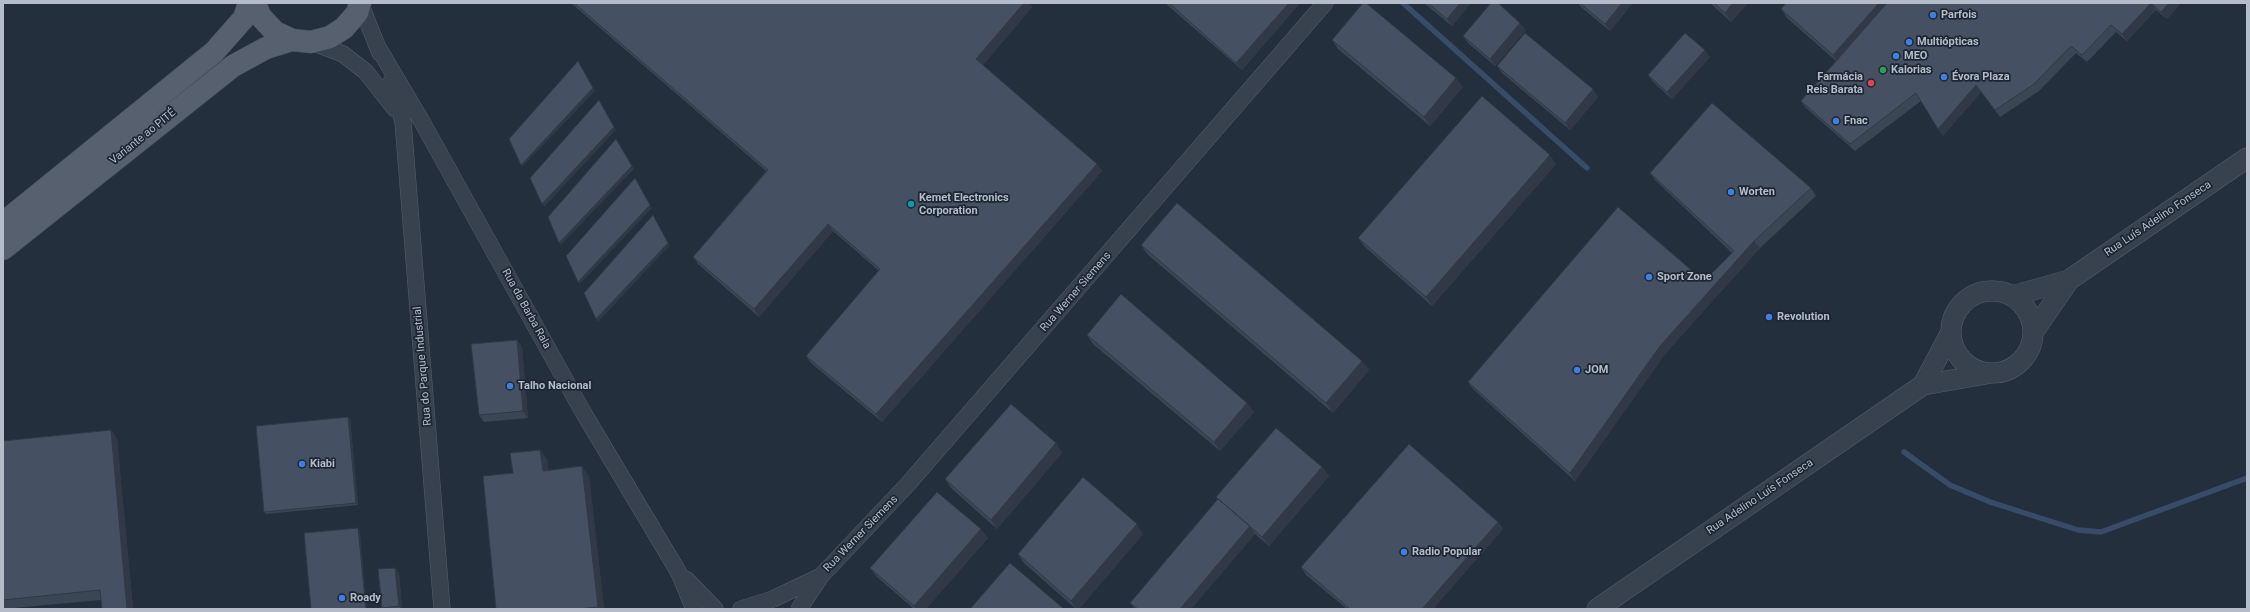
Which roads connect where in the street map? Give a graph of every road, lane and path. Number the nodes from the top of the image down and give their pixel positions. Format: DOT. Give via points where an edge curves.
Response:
graph roads {
  1 [pos="249,3"];
  2 [pos="255,3"];
  3 [pos="360,3"];
  4 [pos="1325,3"];
  5 [pos="302,41"];
  6 [pos="376,44"];
  7 [pos="403,122"];
  8 [pos="2247,158"];
  9 [pos="3,224"];
  10 [pos="3,249"];
  11 [pos="2069,280"];
  12 [pos="2012,296"];
  13 [pos="2034,331"];
  14 [pos="1950,334"];
  15 [pos="1986,374"];
  16 [pos="1923,385"];
  17 [pos="679,573"];
  18 [pos="821,576"];
  19 [pos="442,609"];
  20 [pos="694,609"];
  21 [pos="715,609"];
  22 [pos="722,609"];
  23 [pos="741,609"];
  24 [pos="799,609"];
  25 [pos="1596,609"];
  1 -- 9 [label="main road, Variante ao PITÉ" via="244,18 214,52"];
  2 -- 5 [label="main road" via="260,16 275,32"];
  3 -- 5 [label="main road, Variante ao PITÉ" via="356,13 344,28 330,37"];
  3 -- 6 [label="street, Rua da Barba Rala"];
  4 -- 18 [label="street, Rua Werner Siemens" via="908,484"];
  5 -- 7 [label="street" via="343,54 366,72 386,95"];
  5 -- 10 [label="main road, Variante ao PITÉ" via="266,48 233,66"];
  6 -- 7 [label="street, Rua da Barba Rala" via="396,94"];
  6 -- 17 [label="street, Rua da Barba Rala" via="583,412"];
  7 -- 19 [label="street, Rua do Parque Industrial"];
  8 -- 11 [label="street, Rua Luís Adelino Fonseca"];
  11 -- 12 [label="street, Rua Luís Adelino Fonseca"];
  11 -- 13 [label="street, Rua Luís Adelino Fonseca"];
  12 -- 13 [label="street" via="2028,310"];
  12 -- 14 [label="street" via="1997,291 1972,296 1962,304 1953,319"];
  13 -- 15 [label="street" via="2030,350 2022,361 2000,373"];
  14 -- 15 [label="street" via="1956,354 1965,365"];
  14 -- 16 [label="street, Rua Adelino Luís Fonseca"];
  15 -- 16 [label="street, Rua Adelino Luís Fonseca"];
  16 -- 25 [label="street, Rua Adelino Luís Fonseca"];
  17 -- 20 [label="street, Rua da Barba Rala"];
  17 -- 21 [label="street, Rua da Barba Rala"];
  18 -- 23 [label="street, Rua Werner Siemens" via="773,600"];
  18 -- 24 [label="street, Rua Werner Siemens"];
  22 -- 23 [label="street, Rua Werner Siemens"];
}
